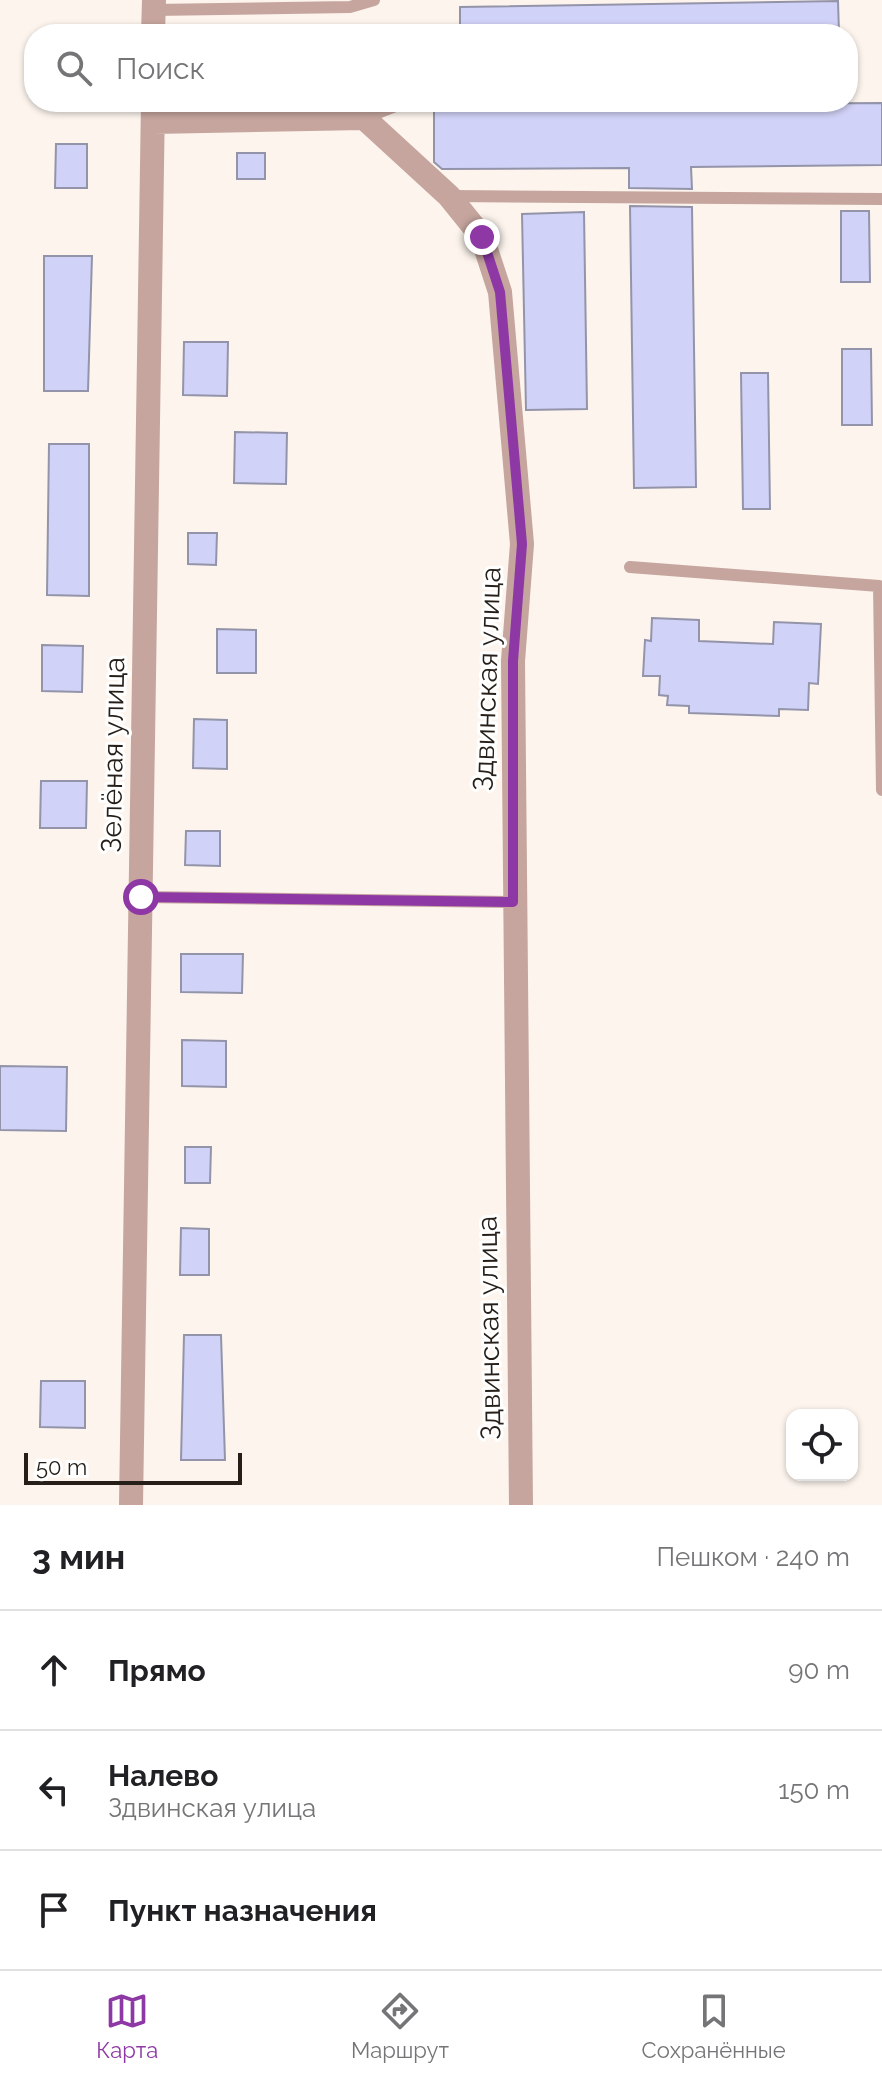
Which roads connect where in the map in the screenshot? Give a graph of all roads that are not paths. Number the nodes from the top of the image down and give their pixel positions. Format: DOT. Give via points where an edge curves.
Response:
graph roads {
  1 [pos="374,0"];
  2 [pos="350,3"];
  3 [pos="210,5"];
  4 [pos="153,15"];
  5 [pos="153,112"];
  6 [pos="380,112"];
  7 [pos="364,118"];
  8 [pos="449,196"];
  9 [pos="882,199"];
  10 [pos="630,567"];
  11 [pos="882,790"];
  12 [pos="141,897"];
  13 [pos="513,902"];
  14 [pos="131,1505"];
  15 [pos="521,1505"];
  1 -- 2 [label="lane"];
  2 -- 3 [label="lane"];
  3 -- 4 [label="lane"];
  5 -- 7 [label="street"];
  5 -- 12 [label="street, Зелёная улица"];
  6 -- 7 [label="lane"];
  7 -- 8 [label="street, Здвинская улица"];
  8 -- 9 [label="lane"];
  8 -- 13 [label="street, Здвинская улица" via="482,237 500,292 522,544 513,661"];
  10 -- 11 [label="lane" via="879,586"];
  12 -- 13 [label="lane"];
  12 -- 14 [label="street, Зелёная улица"];
  13 -- 15 [label="street, Здвинская улица"];
}
